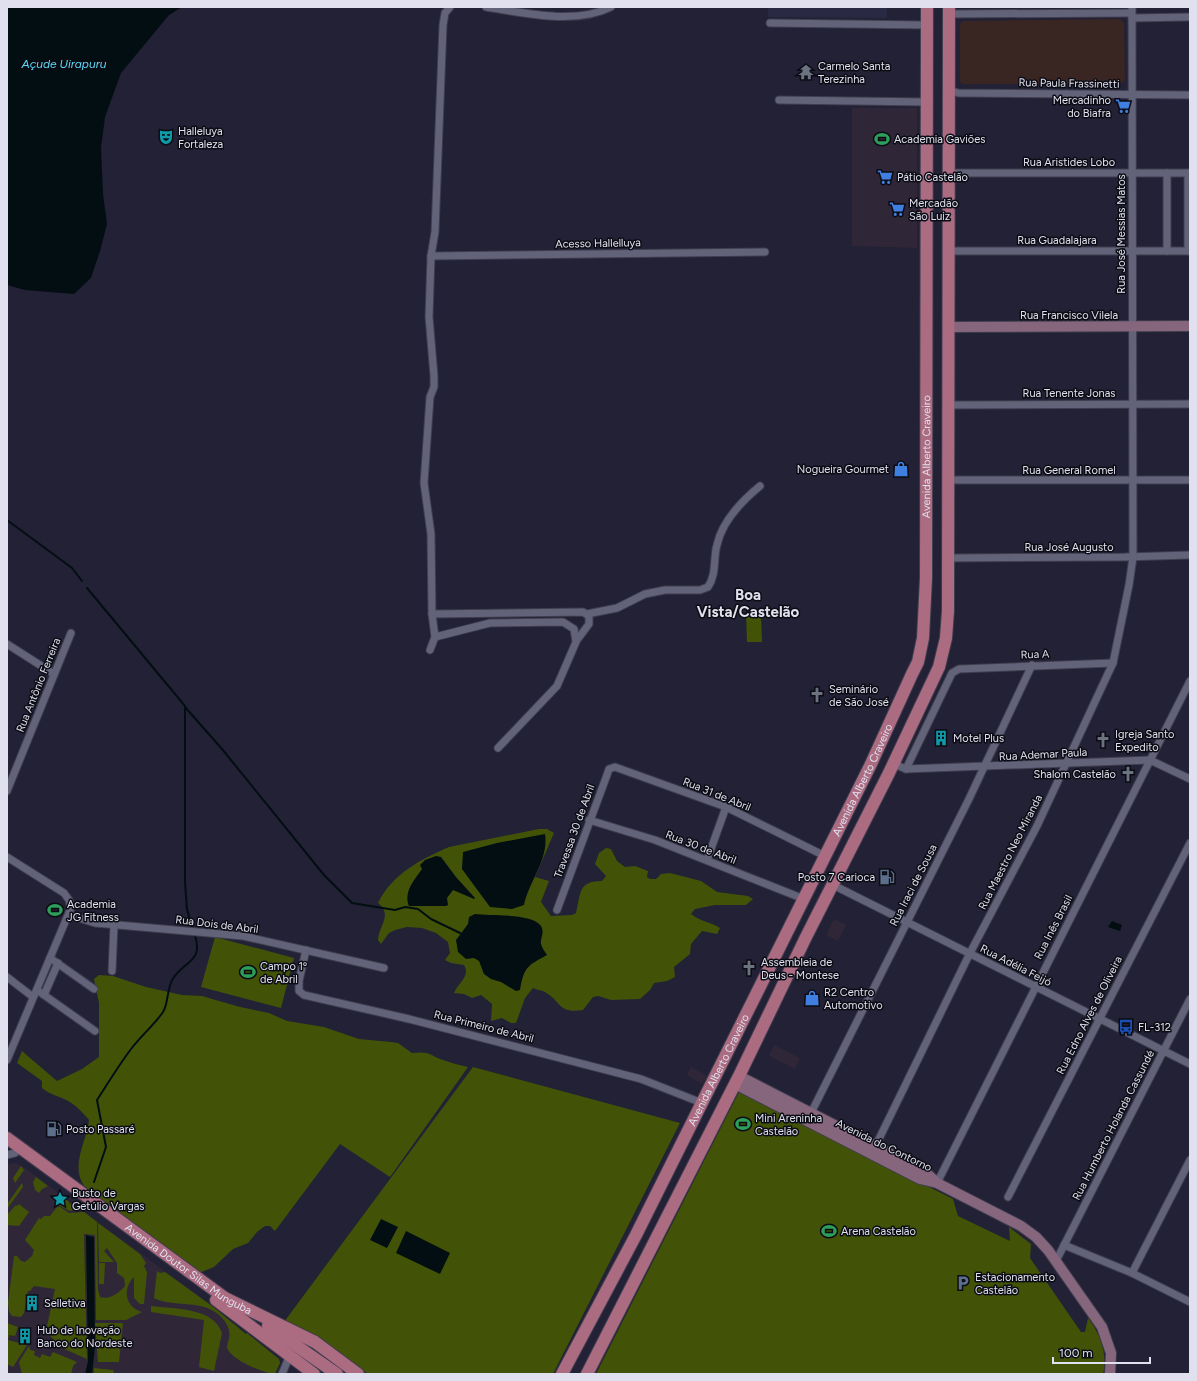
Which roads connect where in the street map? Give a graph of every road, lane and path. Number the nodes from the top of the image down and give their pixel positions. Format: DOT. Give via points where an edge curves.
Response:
graph roads {
  1 [pos="450,7"];
  2 [pos="486,7"];
  3 [pos="611,7"];
  4 [pos="927,7"];
  5 [pos="949,10"];
  6 [pos="1132,13"];
  7 [pos="1190,17"];
  8 [pos="770,24"];
  9 [pos="927,25"];
  10 [pos="927,85"];
  11 [pos="948,90"];
  12 [pos="1131,94"];
  13 [pos="1190,95"];
  14 [pos="779,100"];
  15 [pos="927,102"];
  16 [pos="949,173"];
  17 [pos="1131,173"];
  18 [pos="1167,173"];
  19 [pos="1189,173"];
  20 [pos="949,251"];
  21 [pos="1132,251"];
  22 [pos="1167,251"];
  23 [pos="1189,251"];
  24 [pos="765,252"];
  25 [pos="431,256"];
  26 [pos="1190,318"];
  27 [pos="1190,326"];
  28 [pos="1132,327"];
  29 [pos="949,328"];
  30 [pos="1132,404"];
  31 [pos="1190,404"];
  32 [pos="948,405"];
  33 [pos="948,480"];
  34 [pos="1190,480"];
  35 [pos="1133,481"];
  36 [pos="760,486"];
  37 [pos="1190,555"];
  38 [pos="1133,557"];
  39 [pos="948,558"];
  40 [pos="432,614"];
  41 [pos="587,614"];
  42 [pos="71,633"];
  43 [pos="435,637"];
  44 [pos="577,640"];
  45 [pos="7,644"];
  46 [pos="430,650"];
  47 [pos="1112,663"];
  48 [pos="1032,665"];
  49 [pos="54,674"];
  50 [pos="1190,681"];
  51 [pos="498,748"];
  52 [pos="875,755"];
  53 [pos="1150,760"];
  54 [pos="1066,763"];
  55 [pos="894,764"];
  56 [pos="984,767"];
  57 [pos="620,768"];
  58 [pos="906,769"];
  59 [pos="1190,779"];
  60 [pos="7,791"];
  61 [pos="726,807"];
  62 [pos="589,820"];
  63 [pos="1190,843"];
  64 [pos="825,856"];
  65 [pos="7,858"];
  66 [pos="707,860"];
  67 [pos="833,885"];
  68 [pos="804,899"];
  69 [pos="557,910"];
  70 [pos="69,915"];
  71 [pos="906,923"];
  72 [pos="114,925"];
  73 [pos="306,950"];
  74 [pos="970,953"];
  75 [pos="50,958"];
  76 [pos="58,963"];
  77 [pos="384,968"];
  78 [pos="112,971"];
  79 [pos="7,977"];
  80 [pos="1035,987"];
  81 [pos="94,989"];
  82 [pos="37,990"];
  83 [pos="44,995"];
  84 [pos="33,997"];
  85 [pos="1190,1000"];
  86 [pos="1099,1019"];
  87 [pos="95,1031"];
  88 [pos="1164,1051"];
  89 [pos="7,1060"];
  90 [pos="1190,1064"];
  91 [pos="737,1080"];
  92 [pos="702,1103"];
  93 [pos="811,1113"];
  94 [pos="7,1138"];
  95 [pos="876,1145"];
  96 [pos="12,1150"];
  97 [pos="1190,1160"];
  98 [pos="937,1183"];
  99 [pos="1008,1197"];
  100 [pos="95,1208"];
  101 [pos="1064,1245"];
  102 [pos="1056,1261"];
  103 [pos="1132,1273"];
  104 [pos="225,1298"];
  105 [pos="1190,1302"];
  106 [pos="290,1355"];
  107 [pos="282,1374"];
  108 [pos="314,1374"];
  109 [pos="337,1374"];
  110 [pos="358,1374"];
  111 [pos="562,1374"];
  112 [pos="587,1374"];
  113 [pos="1110,1374"];
  1 -- 25 [label="street" via="443,21"];
  2 -- 3 [label="street" via="572,16 597,14"];
  4 -- 9 [label="main road, Avenida Alberto Craveiro"];
  5 -- 6 [label="street"];
  5 -- 11 [label="main road, Avenida Alberto Craveiro"];
  6 -- 7 [label="street"];
  6 -- 12 [label="street, Rua José Messias Matos"];
  8 -- 9 [label="street"];
  9 -- 10 [label="main road, Avenida Alberto Craveiro"];
  10 -- 11 [label="main road"];
  10 -- 15 [label="main road, Avenida Alberto Craveiro"];
  11 -- 12 [label="street, Rua Paula Frassinetti" via="958,93"];
  11 -- 16 [label="main road, Avenida Alberto Craveiro"];
  12 -- 13 [label="street, Rua Paula Frassinetti"];
  12 -- 17 [label="street, Rua José Messias Matos"];
  14 -- 15 [label="street"];
  15 -- 52 [label="main road, Avenida Alberto Craveiro" via="925,623 918,662"];
  16 -- 17 [label="street, Rua Aristides Lobo"];
  16 -- 20 [label="main road, Avenida Alberto Craveiro"];
  17 -- 18 [label="street, Rua Aristides Lobo"];
  17 -- 21 [label="street, Rua José Messias Matos"];
  18 -- 19 [label="street, Rua Aristides Lobo"];
  18 -- 22 [label="street"];
  19 -- 23 [label="street"];
  20 -- 21 [label="street, Rua Guadalajara"];
  20 -- 29 [label="main road, Avenida Alberto Craveiro"];
  21 -- 22 [label="street, Rua Guadalajara"];
  21 -- 28 [label="street, Rua José Messias Matos"];
  22 -- 23 [label="street, Rua Guadalajara"];
  24 -- 25 [label="street, Acesso Hallelluya"];
  25 -- 40 [label="street" via="429,318 434,387 430,397 424,483 431,534"];
  26 -- 27 [label="street"];
  27 -- 28 [label="street, Rua Francisco Vilela"];
  28 -- 29 [label="street, Rua Francisco Vilela"];
  28 -- 30 [label="street, Rua José Messias Matos"];
  29 -- 32 [label="main road, Avenida Alberto Craveiro"];
  30 -- 31 [label="street, Rua Tenente Jonas"];
  30 -- 32 [label="street, Rua Tenente Jonas"];
  30 -- 35 [label="street, Rua José Messias Matos"];
  32 -- 33 [label="main road, Avenida Alberto Craveiro"];
  33 -- 35 [label="street, Rua General Romel"];
  33 -- 39 [label="main road, Avenida Alberto Craveiro"];
  34 -- 35 [label="street, Rua General Romel"];
  35 -- 38 [label="street, Rua José Messias Matos"];
  36 -- 41 [label="street" via="744,499 722,532 708,587 700,590 664,590 645,594 617,608"];
  37 -- 38 [label="street, Rua José Augusto"];
  38 -- 39 [label="street, Rua José Augusto"];
  38 -- 47 [label="street, Rua Maestro Neo Miranda"];
  39 -- 55 [label="main road, Avenida Alberto Craveiro" via="948,618 943,652 939,667"];
  40 -- 41 [label="street" via="569,611"];
  40 -- 43 [label="street"];
  41 -- 44 [label="street" via="589,626"];
  42 -- 49 [label="street, Rua Antônio Ferreira"];
  43 -- 44 [label="street" via="490,623 559,622 571,626"];
  43 -- 46 [label="street"];
  44 -- 51 [label="street" via="557,686"];
  45 -- 49 [label="street"];
  47 -- 48 [label="street, Rua A"];
  47 -- 54 [label="street, Rua Maestro Neo Miranda"];
  48 -- 56 [label="street, Rua Iraci de Sousa"];
  48 -- 58 [label="street, Rua A" via="959,669 952,673"];
  49 -- 60 [label="street, Rua Antônio Ferreira"];
  50 -- 53 [label="street, Rua Inês Brasil"];
  52 -- 55 [label="main road"];
  52 -- 64 [label="main road, Avenida Alberto Craveiro"];
  53 -- 54 [label="street, Rua Ademar Paula"];
  53 -- 59 [label="street, Rua Ademar Paula"];
  53 -- 80 [label="street, Rua Inês Brasil"];
  54 -- 56 [label="street, Rua Ademar Paula"];
  54 -- 74 [label="street, Rua Maestro Neo Miranda"];
  55 -- 58 [label="street, Rua Ademar Paula"];
  55 -- 67 [label="main road, Avenida Alberto Craveiro"];
  56 -- 58 [label="street, Rua Ademar Paula"];
  56 -- 71 [label="street, Rua Iraci de Sousa"];
  57 -- 61 [label="street, Rua 31 de Abril"];
  57 -- 62 [label="street, Travessa 30 de Abril" via="609,769"];
  61 -- 64 [label="street, Rua 31 de Abril"];
  61 -- 66 [label="street"];
  62 -- 66 [label="street, Rua 30 de Abril" via="655,840"];
  62 -- 69 [label="street, Travessa 30 de Abril"];
  63 -- 86 [label="street, Rua Edno Alves de Oliveira"];
  64 -- 68 [label="main road, Avenida Alberto Craveiro"];
  65 -- 70 [label="street" via="64,893 71,904"];
  66 -- 68 [label="street, Rua 30 de Abril"];
  67 -- 71 [label="street, Rua Adélia Feijó"];
  67 -- 91 [label="main road, Avenida Alberto Craveiro"];
  68 -- 92 [label="main road, Avenida Alberto Craveiro"];
  70 -- 72 [label="street, Rua Dois de Abril" via="95,923"];
  70 -- 75 [label="street"];
  71 -- 74 [label="street, Rua Adélia Feijó"];
  71 -- 93 [label="street, Rua Iraci de Sousa"];
  72 -- 73 [label="street, Rua Dois de Abril" via="243,936"];
  72 -- 78 [label="street"];
  73 -- 77 [label="street, Rua Dois de Abril"];
  73 -- 92 [label="street, Rua Primeiro de Abril" via="299,984 299,991 304,995 409,1019 641,1079"];
  74 -- 80 [label="street, Rua Adélia Feijó"];
  74 -- 95 [label="street, Rua Maestro Neo Miranda"];
  75 -- 76 [label="street"];
  75 -- 82 [label="street"];
  76 -- 81 [label="street"];
  76 -- 83 [label="street"];
  79 -- 84 [label="street"];
  80 -- 86 [label="street, Rua Adélia Feijó"];
  80 -- 98 [label="street, Rua Inês Brasil"];
  82 -- 83 [label="street"];
  82 -- 84 [label="street"];
  83 -- 87 [label="street"];
  84 -- 89 [label="street"];
  85 -- 88 [label="street, Rua Humberto Holanda Cassundé"];
  86 -- 88 [label="street, Rua Adélia Feijó"];
  86 -- 99 [label="street, Rua Edno Alves de Oliveira"];
  88 -- 90 [label="street, Rua Adélia Feijó"];
  88 -- 101 [label="street, Rua Humberto Holanda Cassundé"];
  91 -- 93 [label="street, Avenida do Contorno"];
  91 -- 98 [label="street, Avenida do Contorno" via="920,1179"];
  91 -- 112 [label="main road, Avenida Alberto Craveiro"];
  92 -- 111 [label="main road, Avenida Alberto Craveiro"];
  93 -- 95 [label="street, Avenida do Contorno"];
  94 -- 96 [label="main road, Avenida Doutor Silas Munguba"];
  95 -- 98 [label="street, Avenida do Contorno" via="924,1171"];
  96 -- 100 [label="main road, Avenida Doutor Silas Munguba"];
  97 -- 103 [label="street"];
  98 -- 102 [label="street, Avenida do Contorno" via="1027,1230"];
  100 -- 104 [label="main road, Avenida Doutor Silas Munguba"];
  100 -- 106 [label="main road, Avenida Doutor Silas Munguba"];
  101 -- 102 [label="street, Rua Humberto Holanda Cassundé"];
  101 -- 103 [label="street"];
  102 -- 113 [label="street, Avenida do Contorno" via="1102,1327 1111,1353"];
  103 -- 105 [label="street"];
  104 -- 109 [label="main road"];
  104 -- 110 [label="main road, Avenida Doutor Silas Munguba" via="315,1342"];
  106 -- 107 [label="street"];
  106 -- 108 [label="main road, Avenida Doutor Silas Munguba"];
}
